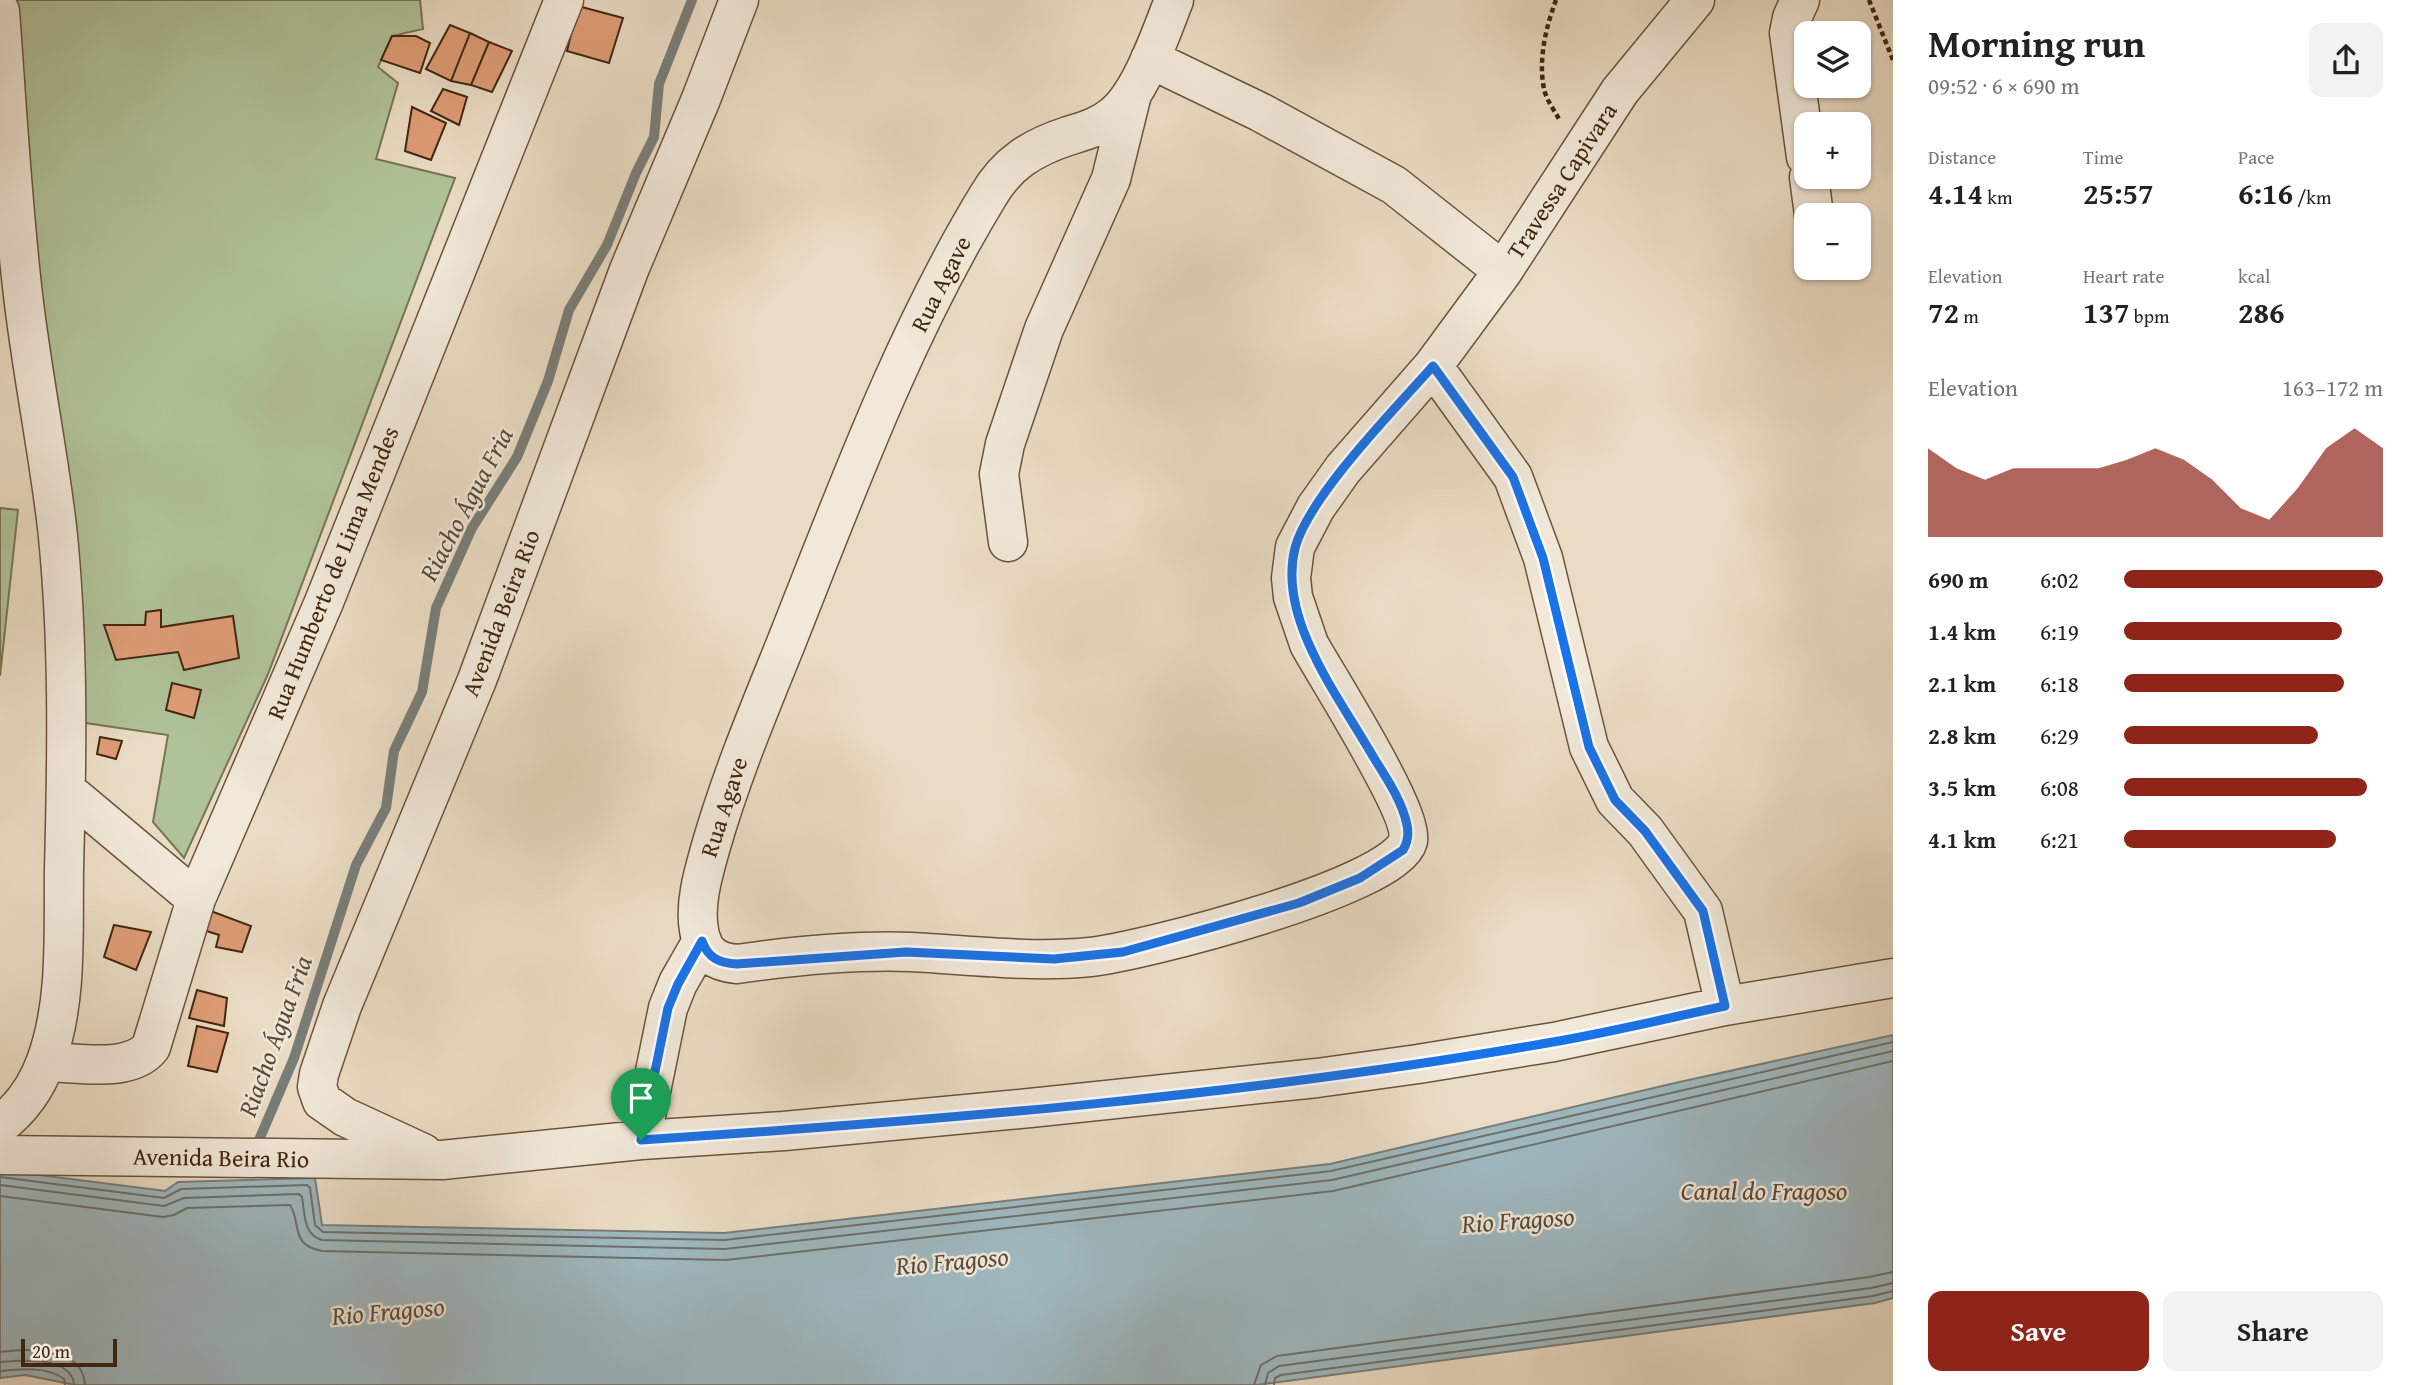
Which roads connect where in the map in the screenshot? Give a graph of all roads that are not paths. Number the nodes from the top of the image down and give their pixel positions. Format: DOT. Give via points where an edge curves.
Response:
graph roads {
  1 [pos="564,0"];
  2 [pos="739,0"];
  3 [pos="1174,0"];
  4 [pos="1695,0"];
  5 [pos="1800,0"];
  6 [pos="0,11"];
  7 [pos="1142,74"];
  8 [pos="1800,112"];
  9 [pos="1503,271"];
  10 [pos="12,303"];
  11 [pos="1433,366"];
  12 [pos="1008,542"];
  13 [pos="66,790"];
  14 [pos="196,899"];
  15 [pos="702,941"];
  16 [pos="1893,978"];
  17 [pos="1725,1006"];
  18 [pos="46,1062"];
  19 [pos="0,1125"];
  20 [pos="641,1140"];
  21 [pos="0,1155"];
  22 [pos="442,1160"];
  1 -- 14 [label="street, Rua Humberto de Lima Mendes" via="329,590"];
  2 -- 22 [label="street, Avenida Beira Rio" via="629,270 477,680 342,1006 319,1074 317,1087 323,1101 345,1117"];
  3 -- 7 [label="street, Rua Agave"];
  4 -- 9 [label="street, Travessa Capivara" via="1620,91"];
  5 -- 8 [label="street" via="1789,33"];
  6 -- 10 [label="street"];
  7 -- 9 [label="street" via="1260,113 1394,185"];
  7 -- 12 [label="street" via="1111,179 1044,329 1005,444 999,474"];
  7 -- 15 [label="street, Rua Agave" via="1125,104 1107,121 1036,148 1004,172 927,306 840,504 731,783 704,873 698,916"];
  9 -- 11 [label="street, Travessa Capivara"];
  10 -- 13 [label="street" via="56,525 63,594"];
  11 -- 15 [label="street, Travessa Capivara" via="1316,507 1301,532 1292,568 1293,597 1309,644 1403,811 1408,833 1403,850 1386,864 1299,903 1123,952 1054,959 906,952 737,964 710,956"];
  11 -- 17 [label="street" via="1513,477 1543,558 1589,747 1615,800 1645,831 1703,911"];
  13 -- 14 [label="street"];
  13 -- 18 [label="street" via="62,968"];
  14 -- 18 [label="street, Rua Humberto de Lima Mendes" via="147,1052 117,1063"];
  15 -- 20 [label="street" via="668,1008"];
  16 -- 17 [label="street, Avenida Beira Rio"];
  17 -- 20 [label="street, Avenida Beira Rio" via="1554,1042 1317,1078 784,1131"];
  18 -- 19 [label="street" via="31,1092"];
  20 -- 22 [label="street, Avenida Beira Rio"];
  21 -- 22 [label="street, Avenida Beira Rio"];
}
